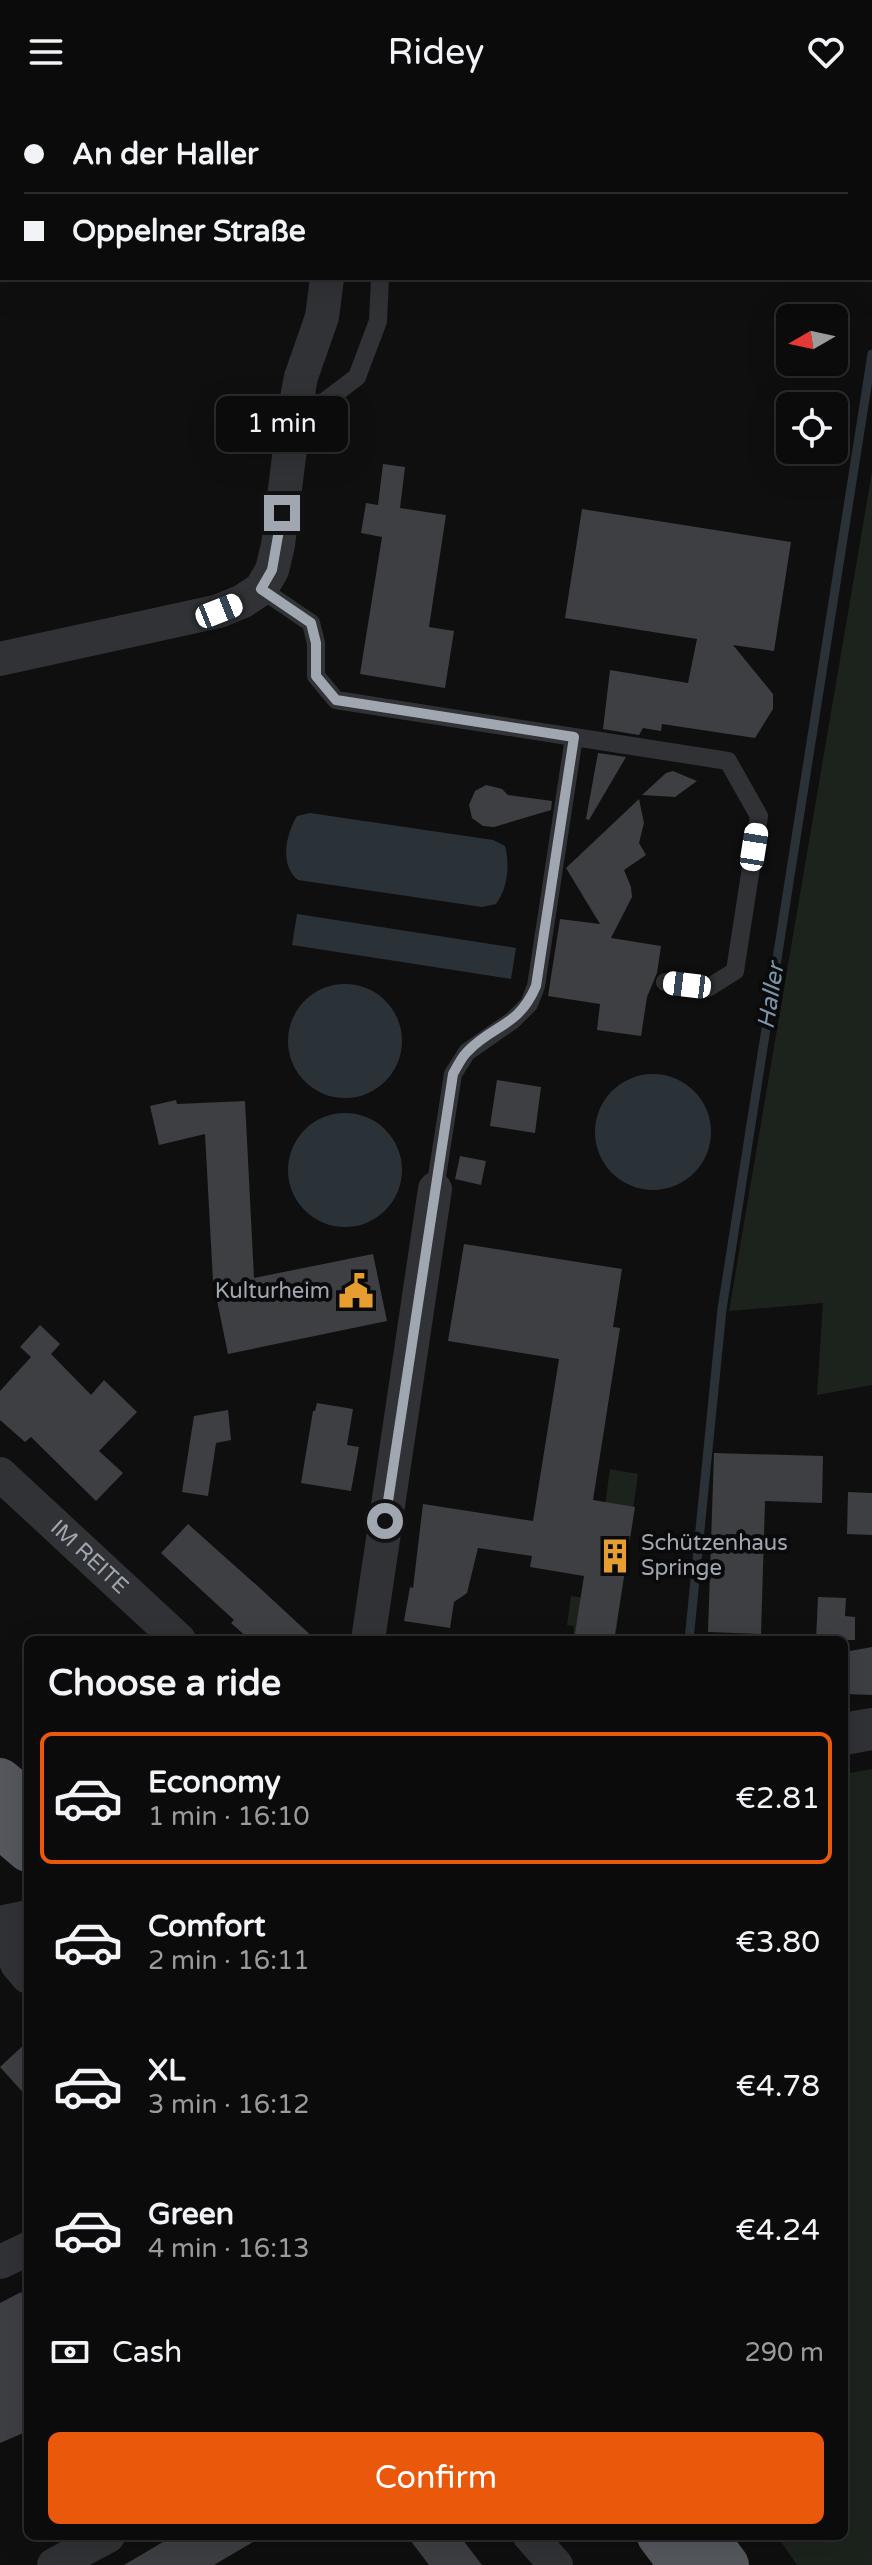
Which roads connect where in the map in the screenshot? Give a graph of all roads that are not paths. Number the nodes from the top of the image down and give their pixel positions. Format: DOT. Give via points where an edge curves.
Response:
graph roads {
  1 [pos="327,280"];
  2 [pos="380,280"];
  3 [pos="294,418"];
  4 [pos="261,589"];
  5 [pos="0,659"];
  6 [pos="574,737"];
  7 [pos="665,982"];
  8 [pos="435,1189"];
  9 [pos="0,1474"];
  10 [pos="175,1636"];
  11 [pos="369,1636"];
  12 [pos="872,1729"];
  13 [pos="848,1733"];
  14 [pos="0,1780"];
  15 [pos="16,1828"];
  16 [pos="10,1925"];
  17 [pos="24,1972"];
  18 [pos="24,2251"];
  19 [pos="0,2262"];
  20 [pos="101,2540"];
  21 [pos="534,2540"];
  22 [pos="662,2540"];
  23 [pos="708,2540"];
  24 [pos="54,2565"];
  25 [pos="556,2565"];
  26 [pos="681,2565"];
  27 [pos="727,2565"];
  1 -- 3 [label="street"];
  2 -- 3 [label="lane" via="378,321 357,377"];
  3 -- 4 [label="street" via="278,545"];
  4 -- 5 [label="street" via="219,611"];
  4 -- 6 [label="lane" via="311,623 316,676 336,700"];
  6 -- 7 [label="lane" via="728,761 759,816 735,971 708,988"];
  6 -- 8 [label="lane" via="536,986 529,1004 467,1052 453,1074"];
  8 -- 11 [label="street"];
  9 -- 10 [label="street, IM REITE"];
  12 -- 13 [label="street"];
  14 -- 15 [label="highway"];
  16 -- 17 [label="street" via="17,1964"];
  18 -- 19 [label="street"];
  20 -- 24 [label="street"];
  21 -- 25 [label="street"];
  22 -- 26 [label="highway"];
  23 -- 27 [label="highway"];
}
